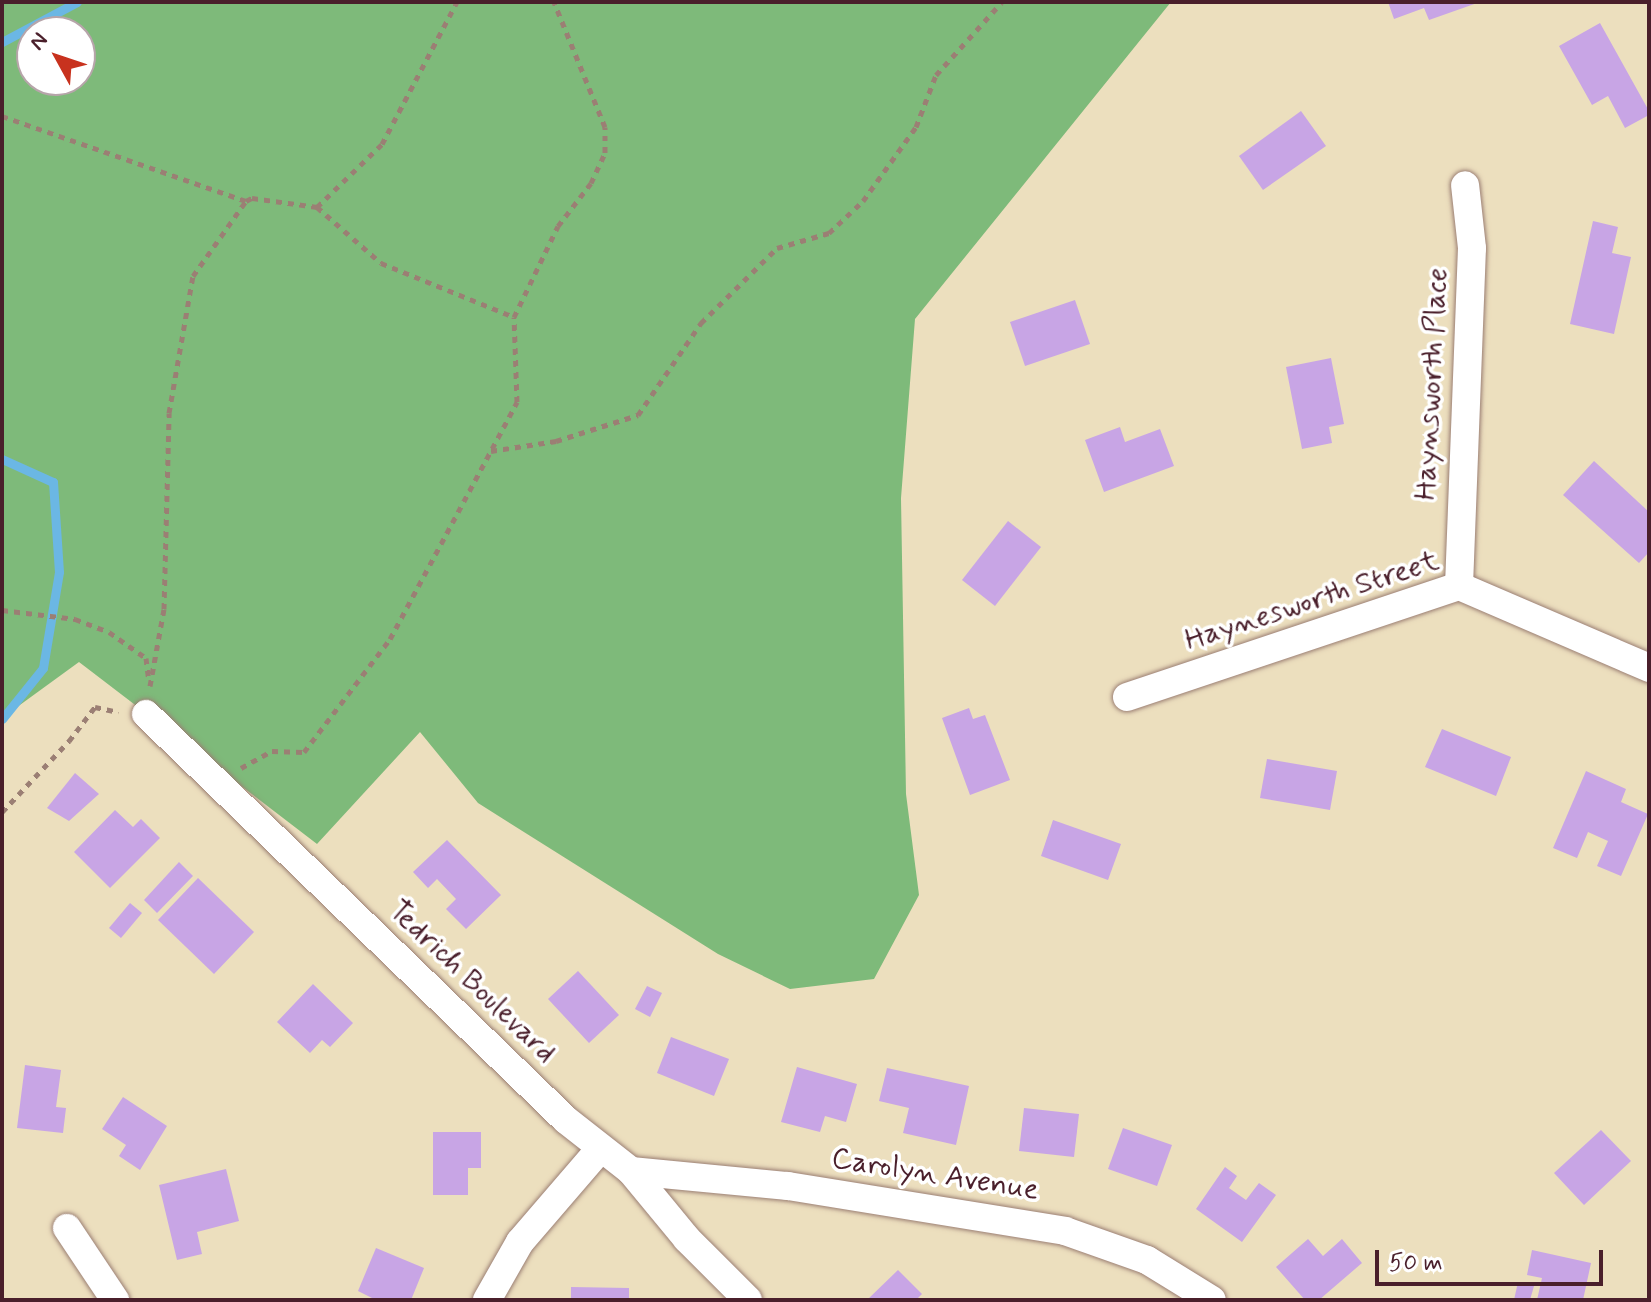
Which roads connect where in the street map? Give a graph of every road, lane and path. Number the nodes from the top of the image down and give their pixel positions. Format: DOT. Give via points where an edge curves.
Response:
graph roads {
  1 [pos="457,2"];
  2 [pos="554,2"];
  3 [pos="1002,2"];
  4 [pos="2,116"];
  5 [pos="1465,185"];
  6 [pos="246,201"];
  7 [pos="317,207"];
  8 [pos="514,317"];
  9 [pos="491,451"];
  10 [pos="1459,586"];
  11 [pos="4,609"];
  12 [pos="1649,668"];
  13 [pos="1127,697"];
  14 [pos="148,701"];
  15 [pos="215,782"];
  16 [pos="2,812"];
  17 [pos="600,1149"];
  18 [pos="631,1171"];
  19 [pos="67,1228"];
  20 [pos="115,1300"];
  21 [pos="487,1300"];
  22 [pos="748,1300"];
  23 [pos="1212,1300"];
  1 -- 7 [label="path" via="382,144"];
  2 -- 8 [label="path" via="605,127 605,153 591,183 558,226"];
  3 -- 9 [label="path" via="936,75 916,127 863,201 829,233 777,248 701,323 638,415 556,441"];
  4 -- 6 [label="path"];
  5 -- 10 [label="street, Haynsworth Place" via="1472,248"];
  6 -- 7 [label="path"];
  6 -- 14 [label="path" via="193,276 169,413 164,609"];
  7 -- 8 [label="path" via="381,263"];
  8 -- 9 [label="path" via="517,402"];
  9 -- 15 [label="path" via="390,639 304,752 272,751"];
  10 -- 12 [label="street, Haynesworth Street"];
  10 -- 13 [label="street, Haynesworth Street"];
  11 -- 14 [label="path" via="75,619 109,632 146,658"];
  14 -- 15 [label="street, Tedrich Boulevard"];
  14 -- 16 [label="path" via="95,707"];
  15 -- 17 [label="street, Tedrich Boulevard"];
  17 -- 18 [label="street, Tedrich Boulevard"];
  17 -- 21 [label="street" via="520,1242"];
  18 -- 22 [label="street, Tedrich Boulevard" via="687,1239"];
  18 -- 23 [label="street, Carolyn Avenue" via="788,1186 1052,1228 1147,1260"];
  19 -- 20 [label="street"];
}
